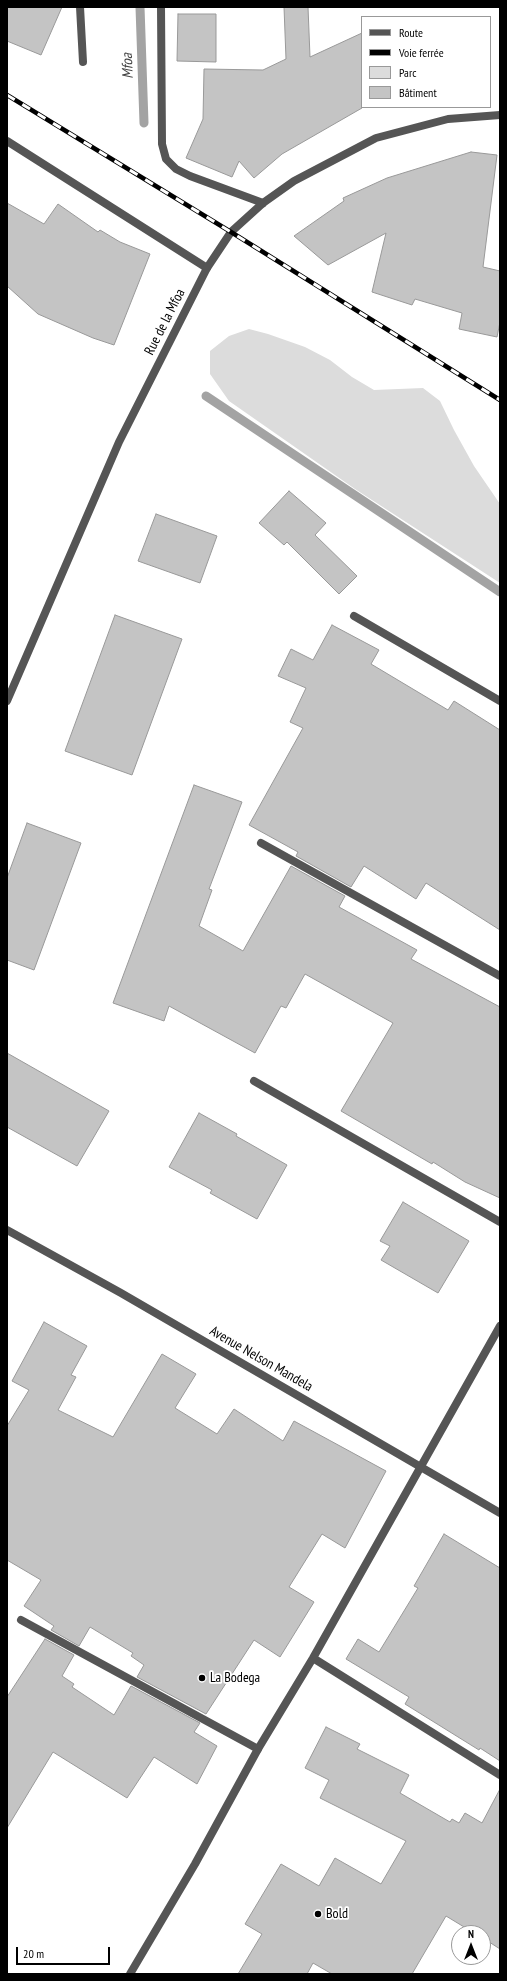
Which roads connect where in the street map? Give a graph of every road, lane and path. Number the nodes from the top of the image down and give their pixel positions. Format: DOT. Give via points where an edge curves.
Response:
graph roads {
  1 [pos="80,7"];
  2 [pos="161,7"];
  3 [pos="83,62"];
  4 [pos="500,115"];
  5 [pos="7,141"];
  6 [pos="263,203"];
  7 [pos="207,268"];
  8 [pos="354,616"];
  9 [pos="7,701"];
  10 [pos="500,701"];
  11 [pos="261,843"];
  12 [pos="500,976"];
  13 [pos="254,1082"];
  14 [pos="500,1222"];
  15 [pos="7,1230"];
  16 [pos="500,1326"];
  17 [pos="421,1467"];
  18 [pos="500,1513"];
  19 [pos="21,1620"];
  20 [pos="313,1658"];
  21 [pos="258,1750"];
  22 [pos="500,1775"];
  23 [pos="130,1974"];
  1 -- 3 [label="street"];
  2 -- 6 [label="street" via="162,144 166,159 176,169 190,176"];
  4 -- 6 [label="street, Rue de la Mfoa" via="448,119 376,138 294,181"];
  5 -- 7 [label="street"];
  6 -- 7 [label="street, Rue de la Mfoa" via="231,232"];
  7 -- 9 [label="street, Rue de la Mfoa" via="119,442"];
  8 -- 10 [label="street"];
  11 -- 12 [label="street"];
  13 -- 14 [label="street"];
  15 -- 17 [label="street, Avenue Nelson Mandela"];
  16 -- 17 [label="street"];
  17 -- 18 [label="street, Avenue Nelson Mandela"];
  17 -- 20 [label="street"];
  19 -- 21 [label="street"];
  20 -- 21 [label="street"];
  20 -- 22 [label="street"];
  21 -- 23 [label="street"];
}
